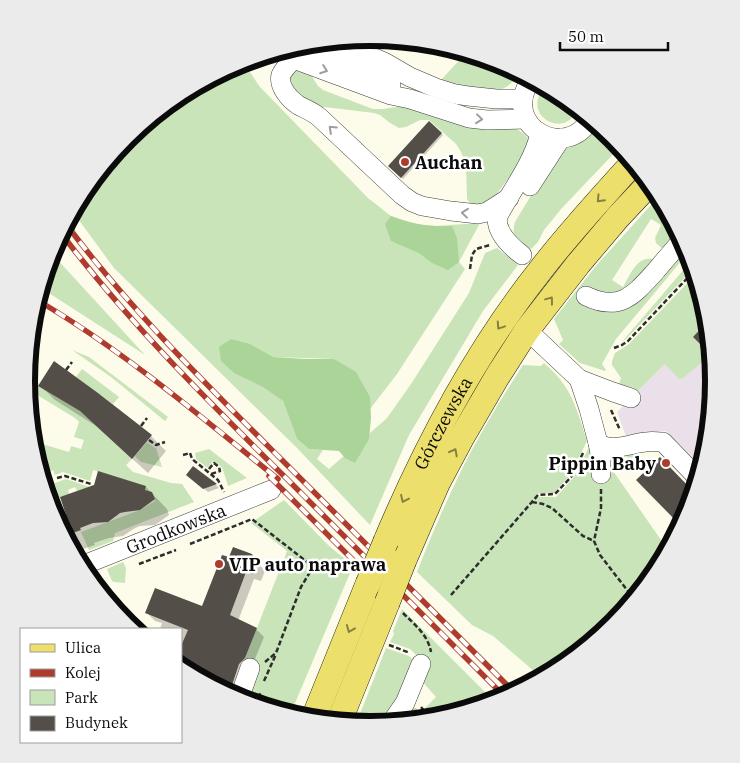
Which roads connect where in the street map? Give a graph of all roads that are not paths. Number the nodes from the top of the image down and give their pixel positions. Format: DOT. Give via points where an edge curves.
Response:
graph roads {
  1 [pos="348,47"];
  2 [pos="300,54"];
  3 [pos="297,55"];
  4 [pos="289,57"];
  5 [pos="357,65"];
  6 [pos="410,76"];
  7 [pos="527,85"];
  8 [pos="410,99"];
  9 [pos="522,99"];
  10 [pos="526,119"];
  11 [pos="586,125"];
  12 [pos="540,134"];
  13 [pos="561,138"];
  14 [pos="628,169"];
  15 [pos="644,189"];
  16 [pos="509,198"];
  17 [pos="503,235"];
  18 [pos="676,247"];
  19 [pos="522,255"];
  20 [pos="586,296"];
  21 [pos="527,330"];
  22 [pos="578,380"];
  23 [pos="631,398"];
  24 [pos="592,446"];
  25 [pos="693,472"];
  26 [pos="601,474"];
  27 [pos="271,490"];
  28 [pos="88,563"];
  29 [pos="418,661"];
  30 [pos="250,668"];
  31 [pos="242,691"];
  32 [pos="316,712"];
  33 [pos="342,715"];
  34 [pos="396,716"];
  1 -- 6 [label="street"];
  2 -- 5 [label="street"];
  3 -- 8 [label="street, one-way" via="391,95"];
  16 -- 4 [label="street, one-way" via="478,214 429,208 412,202 312,111 300,106 284,91 281,76"];
  5 -- 6 [label="street"];
  5 -- 8 [label="street"];
  6 -- 9 [label="street" via="455,94"];
  7 -- 9 [label="street"];
  8 -- 10 [label="street, one-way" via="469,118"];
  9 -- 10 [label="street"];
  10 -- 12 [label="street"];
  11 -- 13 [label="street" via="571,136"];
  12 -- 13 [label="street"];
  12 -- 16 [label="street" via="531,161"];
  13 -- 17 [label="street" via="511,215"];
  14 -- 32 [label="main road, Górczewska, one-way, bridge" via="538,272 480,356 447,413 417,470"];
  21 -- 15 [label="main road, Górczewska, one-way" via="579,262"];
  16 -- 17 [label="street" via="497,218 497,226"];
  17 -- 19 [label="street"];
  18 -- 20 [label="street" via="637,292 627,298 607,302"];
  21 -- 22 [label="street"];
  33 -- 21 [label="main road, Górczewska, one-way, bridge" via="395,607 404,560 437,484"];
  22 -- 23 [label="street"];
  22 -- 24 [label="street" via="589,410"];
  24 -- 25 [label="street" via="663,442"];
  24 -- 26 [label="street" via="601,459"];
  27 -- 28 [label="street, Grodkowska"];
  29 -- 34 [label="street" via="405,703"];
  30 -- 31 [label="street"];
}
